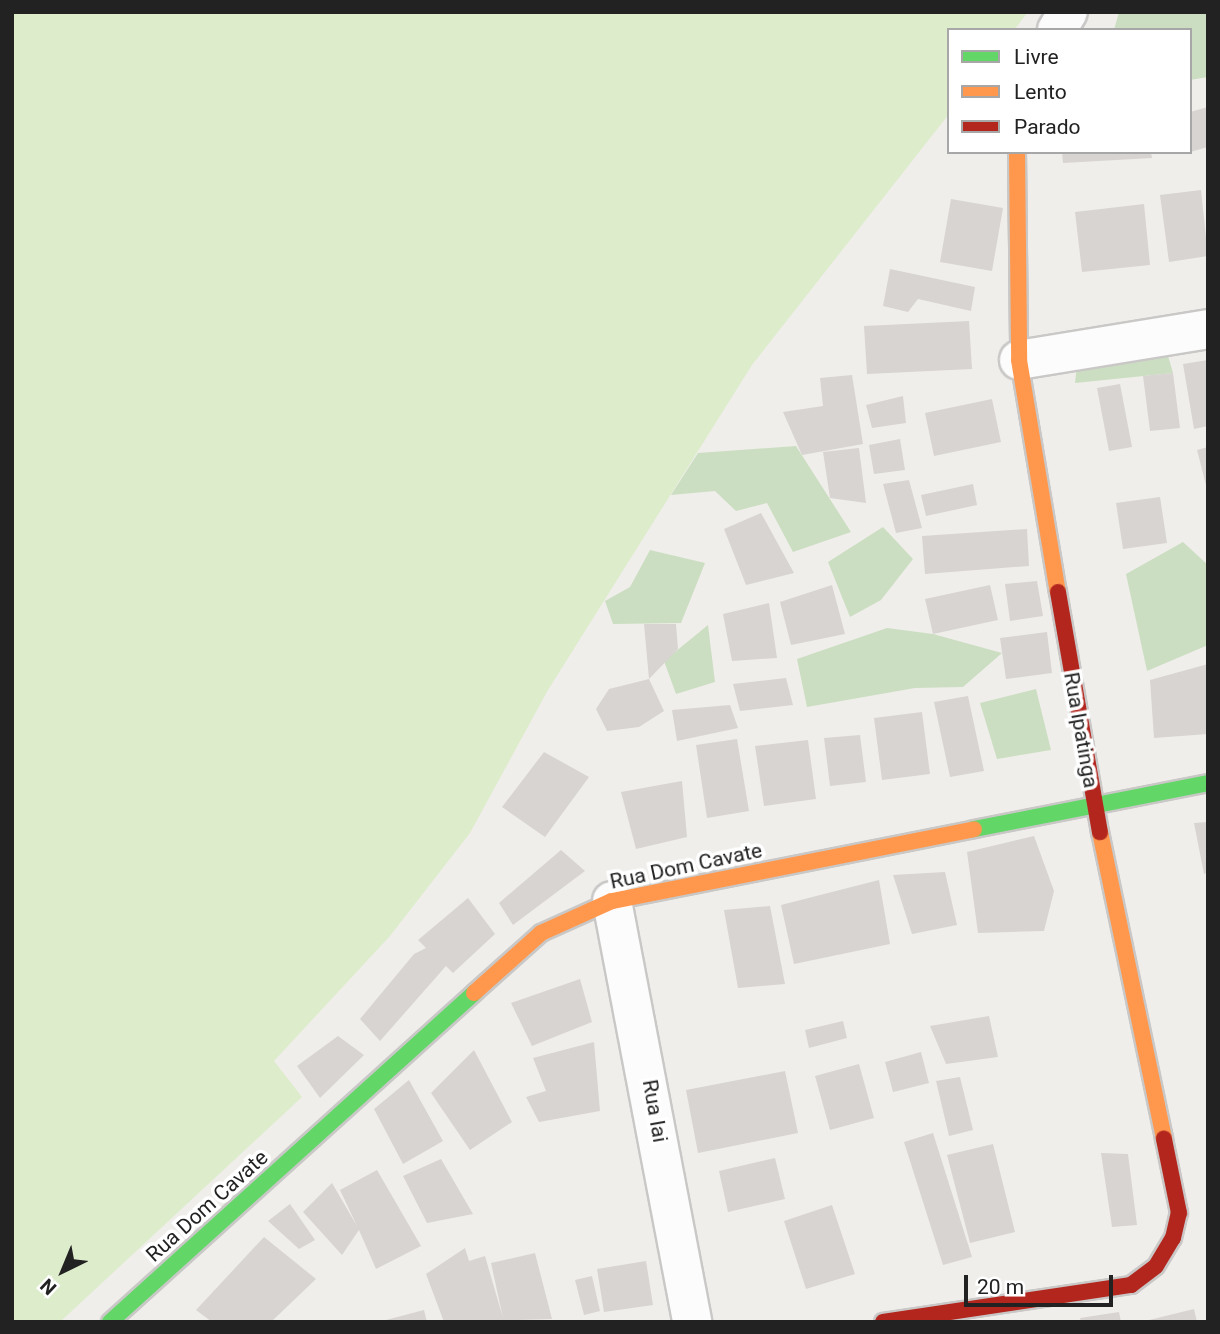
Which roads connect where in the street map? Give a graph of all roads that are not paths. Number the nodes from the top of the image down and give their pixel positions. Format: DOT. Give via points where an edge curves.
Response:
graph roads {
  1 [pos="1068,12"];
  2 [pos="1058,28"];
  3 [pos="1017,154"];
  4 [pos="1208,329"];
  5 [pos="1019,360"];
  6 [pos="1208,783"];
  7 [pos="1094,804"];
  8 [pos="612,901"];
  9 [pos="110,1322"];
  10 [pos="692,1322"];
  11 [pos="883,1322"];
  1 -- 2 [label="street"];
  3 -- 5 [label="street, Rua Ipatinga"];
  4 -- 5 [label="street"];
  5 -- 7 [label="street, Rua Ipatinga"];
  6 -- 7 [label="street, Rua Dom Cavate"];
  7 -- 8 [label="street, Rua Dom Cavate"];
  7 -- 11 [label="street, Rua Ipatinga" via="1179,1213 1173,1238 1156,1266 1131,1285"];
  8 -- 9 [label="street, Rua Dom Cavate" via="541,933"];
  8 -- 10 [label="street, Rua Iai"];
}
